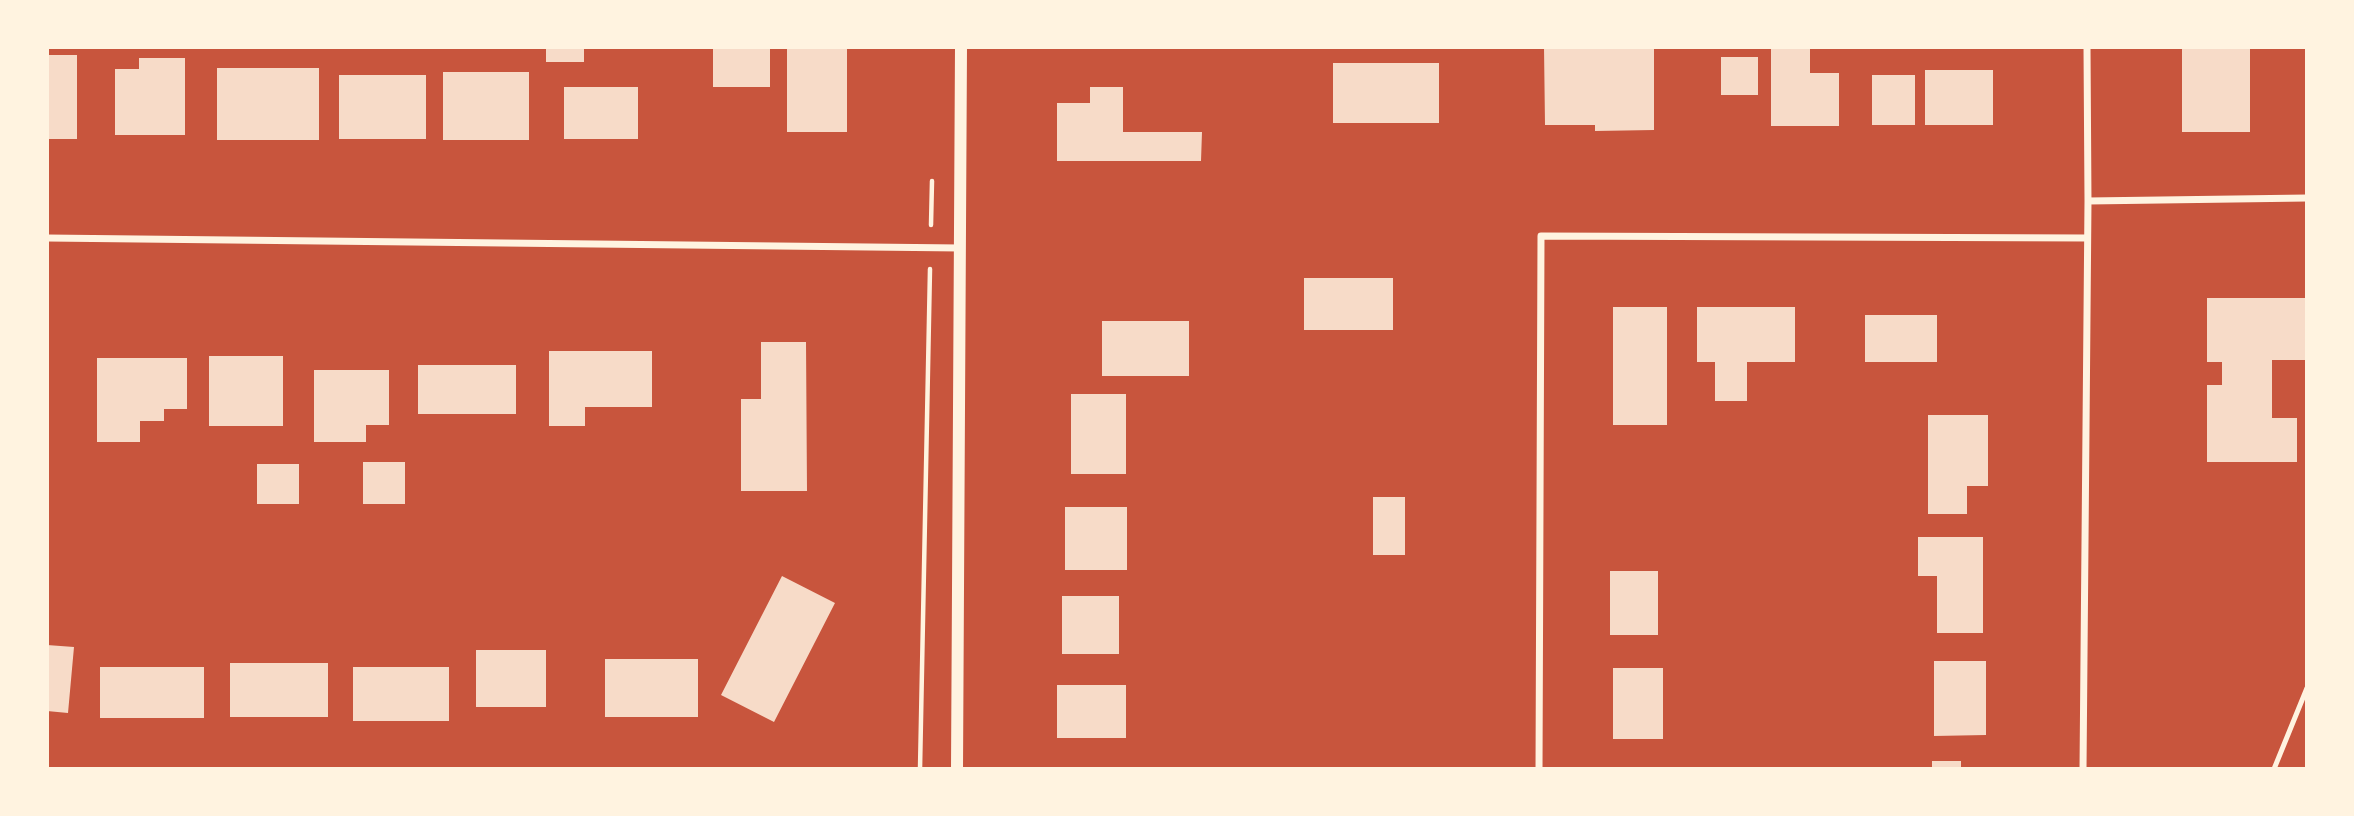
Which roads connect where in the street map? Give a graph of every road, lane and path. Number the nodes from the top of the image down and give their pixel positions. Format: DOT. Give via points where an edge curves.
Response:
graph roads {
  1 [pos="961,47"];
  2 [pos="2087,47"];
  3 [pos="932,168"];
  4 [pos="2307,198"];
  5 [pos="2088,201"];
  6 [pos="47,238"];
  7 [pos="2087,238"];
  8 [pos="930,248"];
  9 [pos="960,248"];
  10 [pos="2307,688"];
  11 [pos="920,769"];
  12 [pos="957,769"];
  13 [pos="1539,769"];
  14 [pos="2084,769"];
  15 [pos="2274,769"];
  1 -- 9 [label="street"];
  2 -- 5 [label="street"];
  3 -- 8 [label="path"];
  4 -- 5 [label="street"];
  5 -- 7 [label="street"];
  6 -- 8 [label="street"];
  7 -- 13 [label="street" via="1541,236"];
  7 -- 14 [label="street"];
  8 -- 9 [label="street"];
  8 -- 11 [label="path"];
  9 -- 12 [label="street"];
  10 -- 15 [label="lane"];
}
